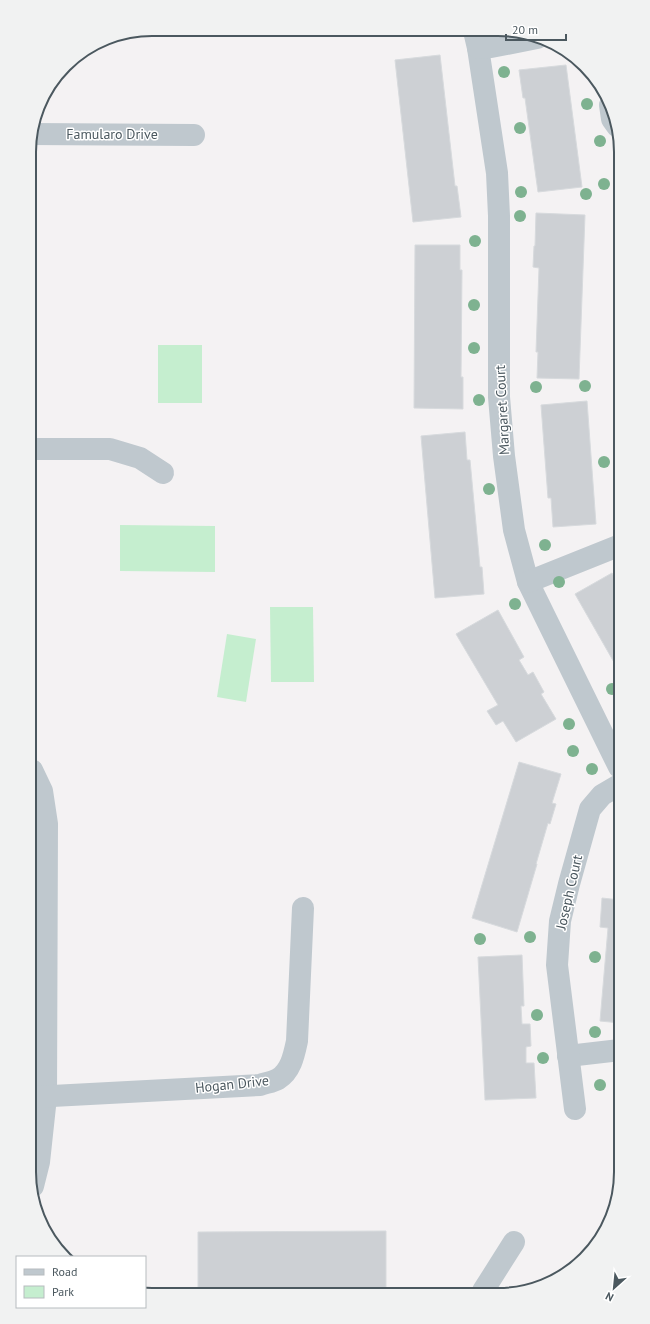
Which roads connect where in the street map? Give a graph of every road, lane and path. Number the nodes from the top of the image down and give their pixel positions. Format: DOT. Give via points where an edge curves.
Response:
graph roads {
  1 [pos="476,39"];
  2 [pos="527,40"];
  3 [pos="38,134"];
  4 [pos="194,134"];
  5 [pos="36,449"];
  6 [pos="163,473"];
  7 [pos="614,548"];
  8 [pos="528,582"];
  9 [pos="614,757"];
  10 [pos="36,778"];
  11 [pos="614,788"];
  12 [pos="303,908"];
  13 [pos="614,1051"];
  14 [pos="568,1056"];
  15 [pos="40,1097"];
  16 [pos="575,1109"];
  17 [pos="36,1174"];
  18 [pos="514,1242"];
  19 [pos="485,1288"];
  1 -- 2 [label="street" via="491,47"];
  1 -- 8 [label="street, Margaret Court" via="497,173 499,397 504,456 514,530"];
  3 -- 4 [label="street, Famularo Drive"];
  5 -- 6 [label="street" via="110,449 140,458"];
  7 -- 8 [label="street"];
  8 -- 9 [label="street, Margaret Court"];
  10 -- 15 [label="street" via="42,791 47,824"];
  11 -- 14 [label="street, Joseph Court" via="602,795 590,809 560,921 557,965"];
  12 -- 15 [label="street, Hogan Drive" via="297,1041 288,1070 278,1080 260,1085"];
  13 -- 14 [label="street"];
  14 -- 16 [label="street, Joseph Court"];
  15 -- 17 [label="street" via="39,1162"];
  18 -- 19 [label="street"];
}
